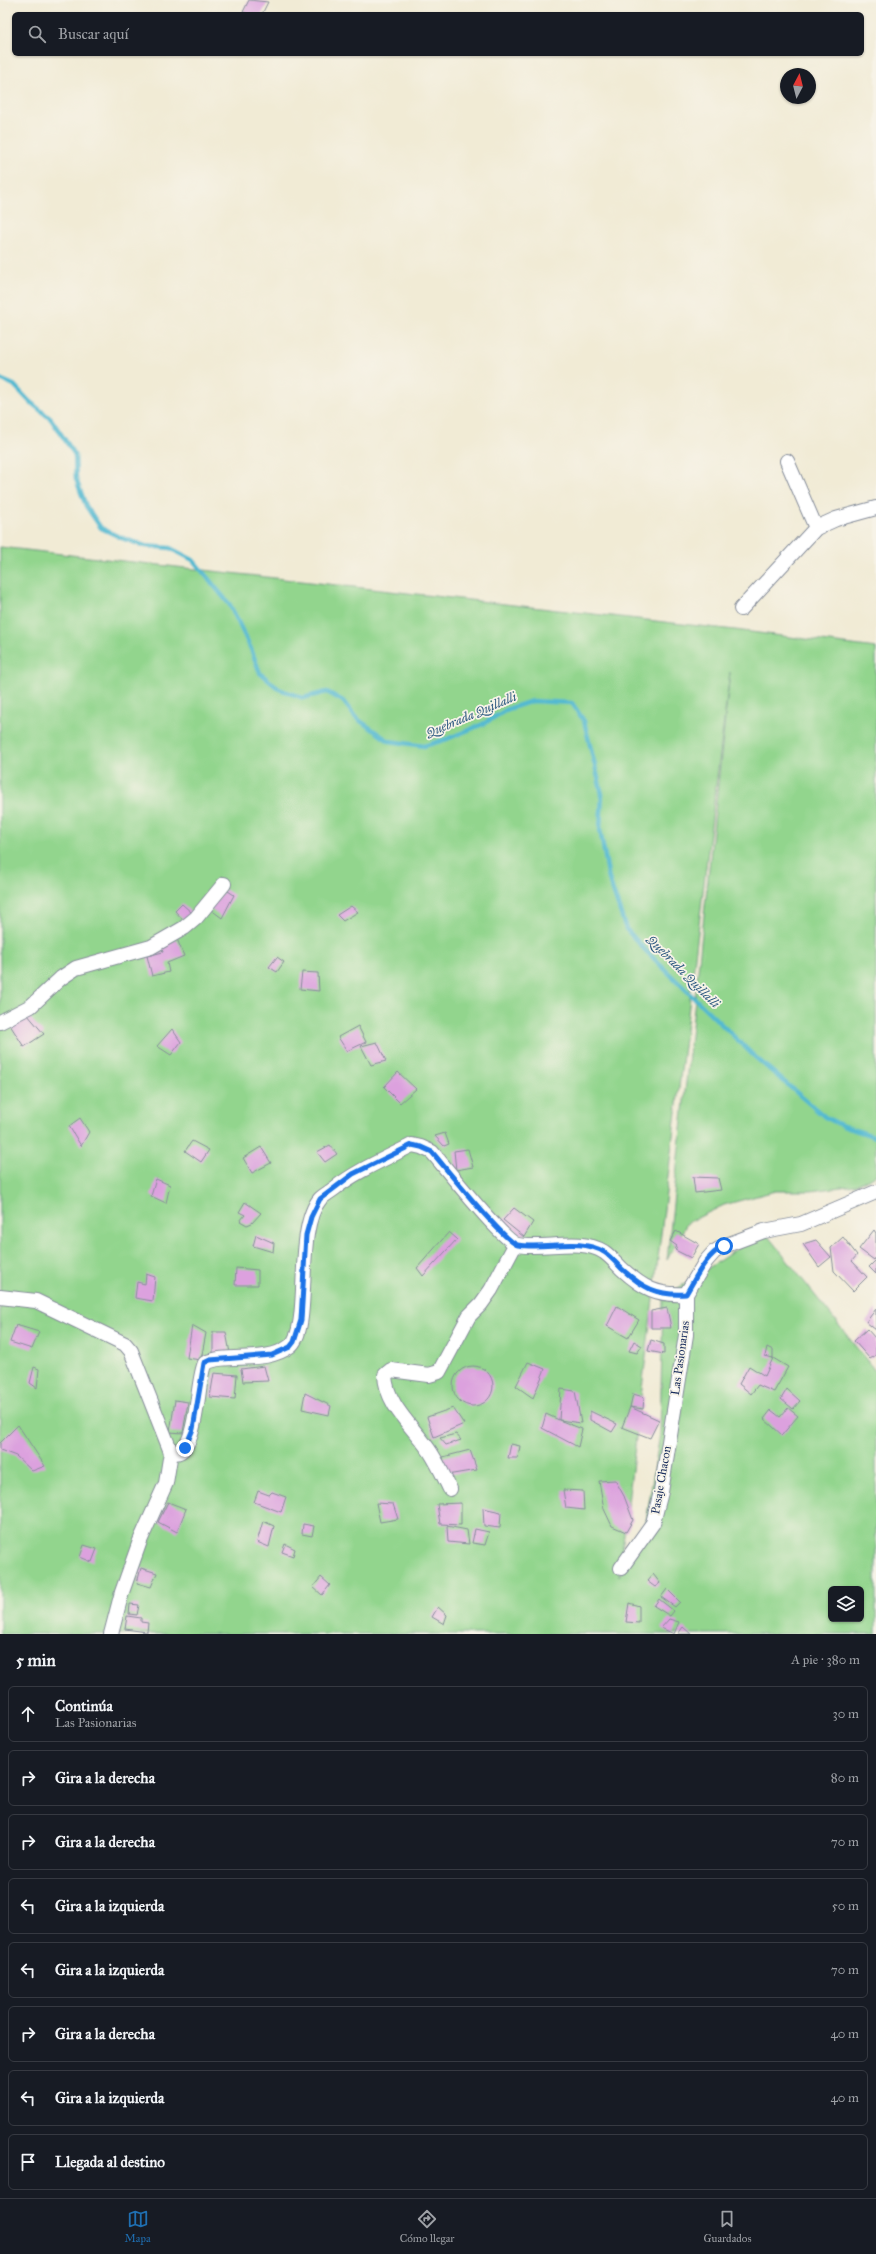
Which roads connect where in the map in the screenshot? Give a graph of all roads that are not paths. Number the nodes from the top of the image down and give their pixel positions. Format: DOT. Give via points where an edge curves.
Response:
graph roads {
  1 [pos="787,461"];
  2 [pos="876,508"];
  3 [pos="816,528"];
  4 [pos="740,609"];
  5 [pos="224,884"];
  6 [pos="0,1022"];
  7 [pos="876,1192"];
  8 [pos="515,1245"];
  9 [pos="686,1294"];
  10 [pos="0,1297"];
  11 [pos="669,1430"];
  12 [pos="171,1452"];
  13 [pos="450,1489"];
  14 [pos="621,1568"];
  15 [pos="111,1634"];
  1 -- 3 [label="street"];
  2 -- 3 [label="street"];
  3 -- 4 [label="street"];
  5 -- 6 [label="street" via="196,918 184,928 151,946 76,968 61,978 31,1006"];
  7 -- 9 [label="street" via="801,1224 764,1231 714,1252"];
  8 -- 9 [label="street" via="543,1248 566,1244 588,1246 604,1252 632,1278 653,1292 669,1295"];
  8 -- 12 [label="street" via="432,1152 421,1147 412,1145 353,1174 320,1199 311,1217 306,1235 301,1320 294,1342 290,1347 272,1355 210,1360 204,1363 193,1429 182,1452"];
  8 -- 13 [label="street" via="492,1290 469,1316 439,1372 429,1375 390,1370 385,1375 385,1386 398,1410 431,1453"];
  9 -- 11 [label="street, Las Pasionarias" via="686,1335"];
  10 -- 12 [label="street" via="36,1301 125,1344"];
  11 -- 14 [label="street, Pasaje Chacon" via="661,1492 653,1524"];
  12 -- 15 [label="street" via="166,1483 140,1541 122,1592"];
}
